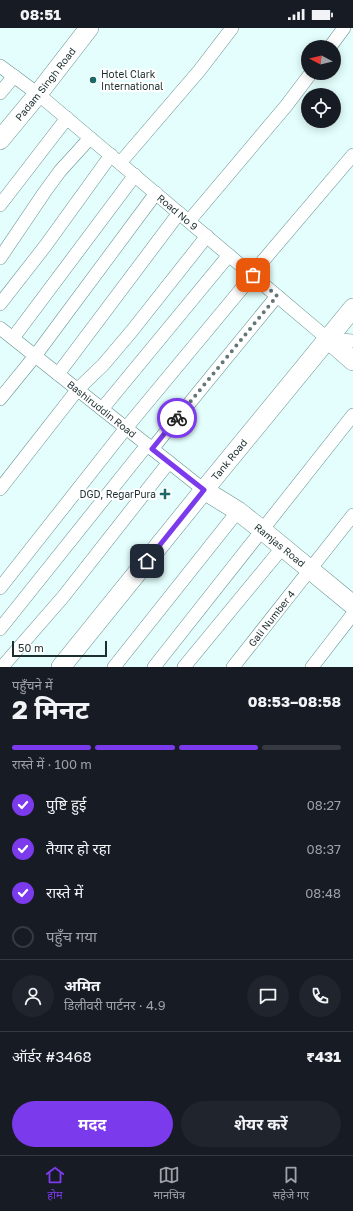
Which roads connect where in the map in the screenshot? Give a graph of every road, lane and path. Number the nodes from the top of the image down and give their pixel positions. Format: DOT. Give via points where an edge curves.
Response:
graph roads {
  1 [pos="89,28"];
  2 [pos="232,28"];
  3 [pos="344,28"];
  4 [pos="335,40"];
  5 [pos="0,66"];
  6 [pos="14,76"];
  7 [pos="306,80"];
  8 [pos="0,93"];
  9 [pos="38,94"];
  10 [pos="67,118"];
  11 [pos="90,138"];
  12 [pos="0,140"];
  13 [pos="353,155"];
  14 [pos="116,159"];
  15 [pos="135,175"];
  16 [pos="156,193"];
  17 [pos="0,205"];
  18 [pos="184,217"];
  19 [pos="207,236"];
  20 [pos="229,255"];
  21 [pos="0,258"];
  22 [pos="262,262"];
  23 [pos="253,275"];
  24 [pos="277,296"];
  25 [pos="0,304"];
  26 [pos="353,308"];
  27 [pos="0,328"];
  28 [pos="13,338"];
  29 [pos="328,340"];
  30 [pos="353,341"];
  31 [pos="35,356"];
  32 [pos="353,361"];
  33 [pos="58,374"];
  34 [pos="78,390"];
  35 [pos="0,399"];
  36 [pos="102,409"];
  37 [pos="353,415"];
  38 [pos="126,428"];
  39 [pos="150,447"];
  40 [pos="169,462"];
  41 [pos="0,489"];
  42 [pos="204,490"];
  43 [pos="238,512"];
  44 [pos="353,514"];
  45 [pos="262,530"];
  46 [pos="282,548"];
  47 [pos="310,569"];
  48 [pos="0,588"];
  49 [pos="353,605"];
  50 [pos="353,614"];
  51 [pos="0,629"];
  52 [pos="2,667"];
  53 [pos="61,667"];
  54 [pos="114,667"];
  55 [pos="154,667"];
  56 [pos="184,667"];
  57 [pos="233,667"];
  58 [pos="312,667"];
  1 -- 9 [label="street, Padam Singh Road"];
  2 -- 14 [label="street" via="199,71"];
  3 -- 4 [label="street"];
  5 -- 6 [label="street, Road No 9"];
  6 -- 8 [label="street"];
  6 -- 9 [label="street, Road No 9"];
  7 -- 18 [label="street" via="286,106"];
  9 -- 10 [label="street, Road No 9"];
  9 -- 12 [label="street, Padam Singh Road"];
  10 -- 11 [label="street, Road No 9"];
  10 -- 17 [label="street"];
  11 -- 14 [label="street, Road No 9"];
  11 -- 21 [label="street" via="60,171"];
  13 -- 22 [label="street"];
  14 -- 15 [label="street, Road No 9"];
  14 -- 25 [label="street"];
  15 -- 16 [label="street, Road No 9"];
  15 -- 28 [label="street"];
  16 -- 18 [label="street, Road No 9"];
  16 -- 31 [label="street"];
  18 -- 19 [label="street, Road No 9"];
  18 -- 33 [label="street"];
  19 -- 20 [label="street, Road No 9"];
  19 -- 34 [label="street" via="131,332"];
  20 -- 23 [label="street, Road No 9"];
  20 -- 36 [label="street"];
  23 -- 24 [label="street, Road No 9"];
  23 -- 38 [label="street"];
  24 -- 29 [label="street, Road No 9"];
  24 -- 39 [label="street"];
  26 -- 29 [label="street, Tank Road"];
  27 -- 28 [label="street, Bashiruddin Road"];
  28 -- 31 [label="street, Bashiruddin Road"];
  29 -- 30 [label="street"];
  29 -- 32 [label="street, Road No 9"];
  29 -- 42 [label="street, Tank Road"];
  31 -- 33 [label="street, Bashiruddin Road"];
  31 -- 35 [label="street"];
  33 -- 34 [label="street, Bashiruddin Road"];
  34 -- 36 [label="street, Bashiruddin Road"];
  34 -- 41 [label="street"];
  36 -- 38 [label="street, Bashiruddin Road"];
  37 -- 45 [label="street"];
  38 -- 39 [label="street, Bashiruddin Road"];
  38 -- 48 [label="street"];
  39 -- 40 [label="street, Bashiruddin Road"];
  39 -- 51 [label="street"];
  40 -- 42 [label="street, Bashiruddin Road"];
  40 -- 52 [label="street" via="63,597"];
  42 -- 43 [label="street, Ramjas Road"];
  42 -- 53 [label="street, Tank Road"];
  43 -- 45 [label="street, Ramjas Road"];
  43 -- 54 [label="street"];
  44 -- 47 [label="street, Gali Number 4"];
  45 -- 46 [label="street, Ramjas Road"];
  45 -- 55 [label="street"];
  46 -- 47 [label="street, Ramjas Road"];
  46 -- 56 [label="street"];
  47 -- 49 [label="street, Ramjas Road"];
  47 -- 57 [label="street, Gali Number 4"];
  50 -- 58 [label="street"];
}
